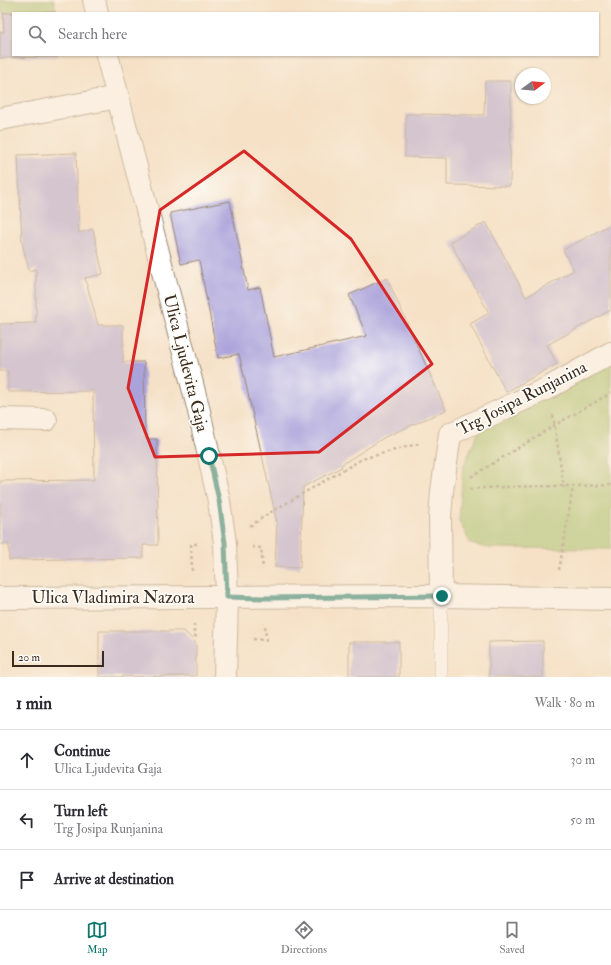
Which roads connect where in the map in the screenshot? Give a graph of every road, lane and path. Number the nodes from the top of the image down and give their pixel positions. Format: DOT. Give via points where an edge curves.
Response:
graph roads {
  1 [pos="94,0"];
  2 [pos="97,12"];
  3 [pos="107,56"];
  4 [pos="118,97"];
  5 [pos="0,119"];
  6 [pos="611,352"];
  7 [pos="548,388"];
  8 [pos="611,393"];
  9 [pos="0,419"];
  10 [pos="46,420"];
  11 [pos="555,425"];
  12 [pos="450,434"];
  13 [pos="611,485"];
  14 [pos="573,487"];
  15 [pos="564,488"];
  16 [pos="445,491"];
  17 [pos="225,543"];
  18 [pos="442,596"];
  19 [pos="227,597"];
  20 [pos="0,598"];
  21 [pos="554,598"];
  22 [pos="611,599"];
  23 [pos="225,677"];
  24 [pos="441,677"];
  1 -- 2 [label="street"];
  3 -- 4 [label="street, Ulica Ljudevita Gaja"];
  4 -- 5 [label="street"];
  4 -- 17 [label="street, Ulica Ljudevita Gaja" via="198,407 219,500"];
  6 -- 7 [label="street, Trg Josipa Runjanina"];
  7 -- 11 [label="path"];
  7 -- 12 [label="street, Trg Josipa Runjanina"];
  8 -- 11 [label="path"];
  9 -- 10 [label="street"];
  11 -- 15 [label="path"];
  11 -- 16 [label="path"];
  12 -- 16 [label="street, Trg Josipa Runjanina"];
  12 -- 17 [label="path" via="362,459 271,512"];
  13 -- 14 [label="path"];
  14 -- 15 [label="path"];
  14 -- 21 [label="path"];
  15 -- 16 [label="path" via="508,486"];
  16 -- 18 [label="street, Trg Josipa Runjanina" via="440,518"];
  17 -- 19 [label="street, Ulica Ljudevita Gaja"];
  18 -- 19 [label="street"];
  18 -- 21 [label="street"];
  18 -- 24 [label="lane"];
  19 -- 20 [label="street, Ulica Vladimira Nazora"];
  19 -- 23 [label="street, Ulica Ljudevita Gaja"];
  21 -- 22 [label="street"];
}
